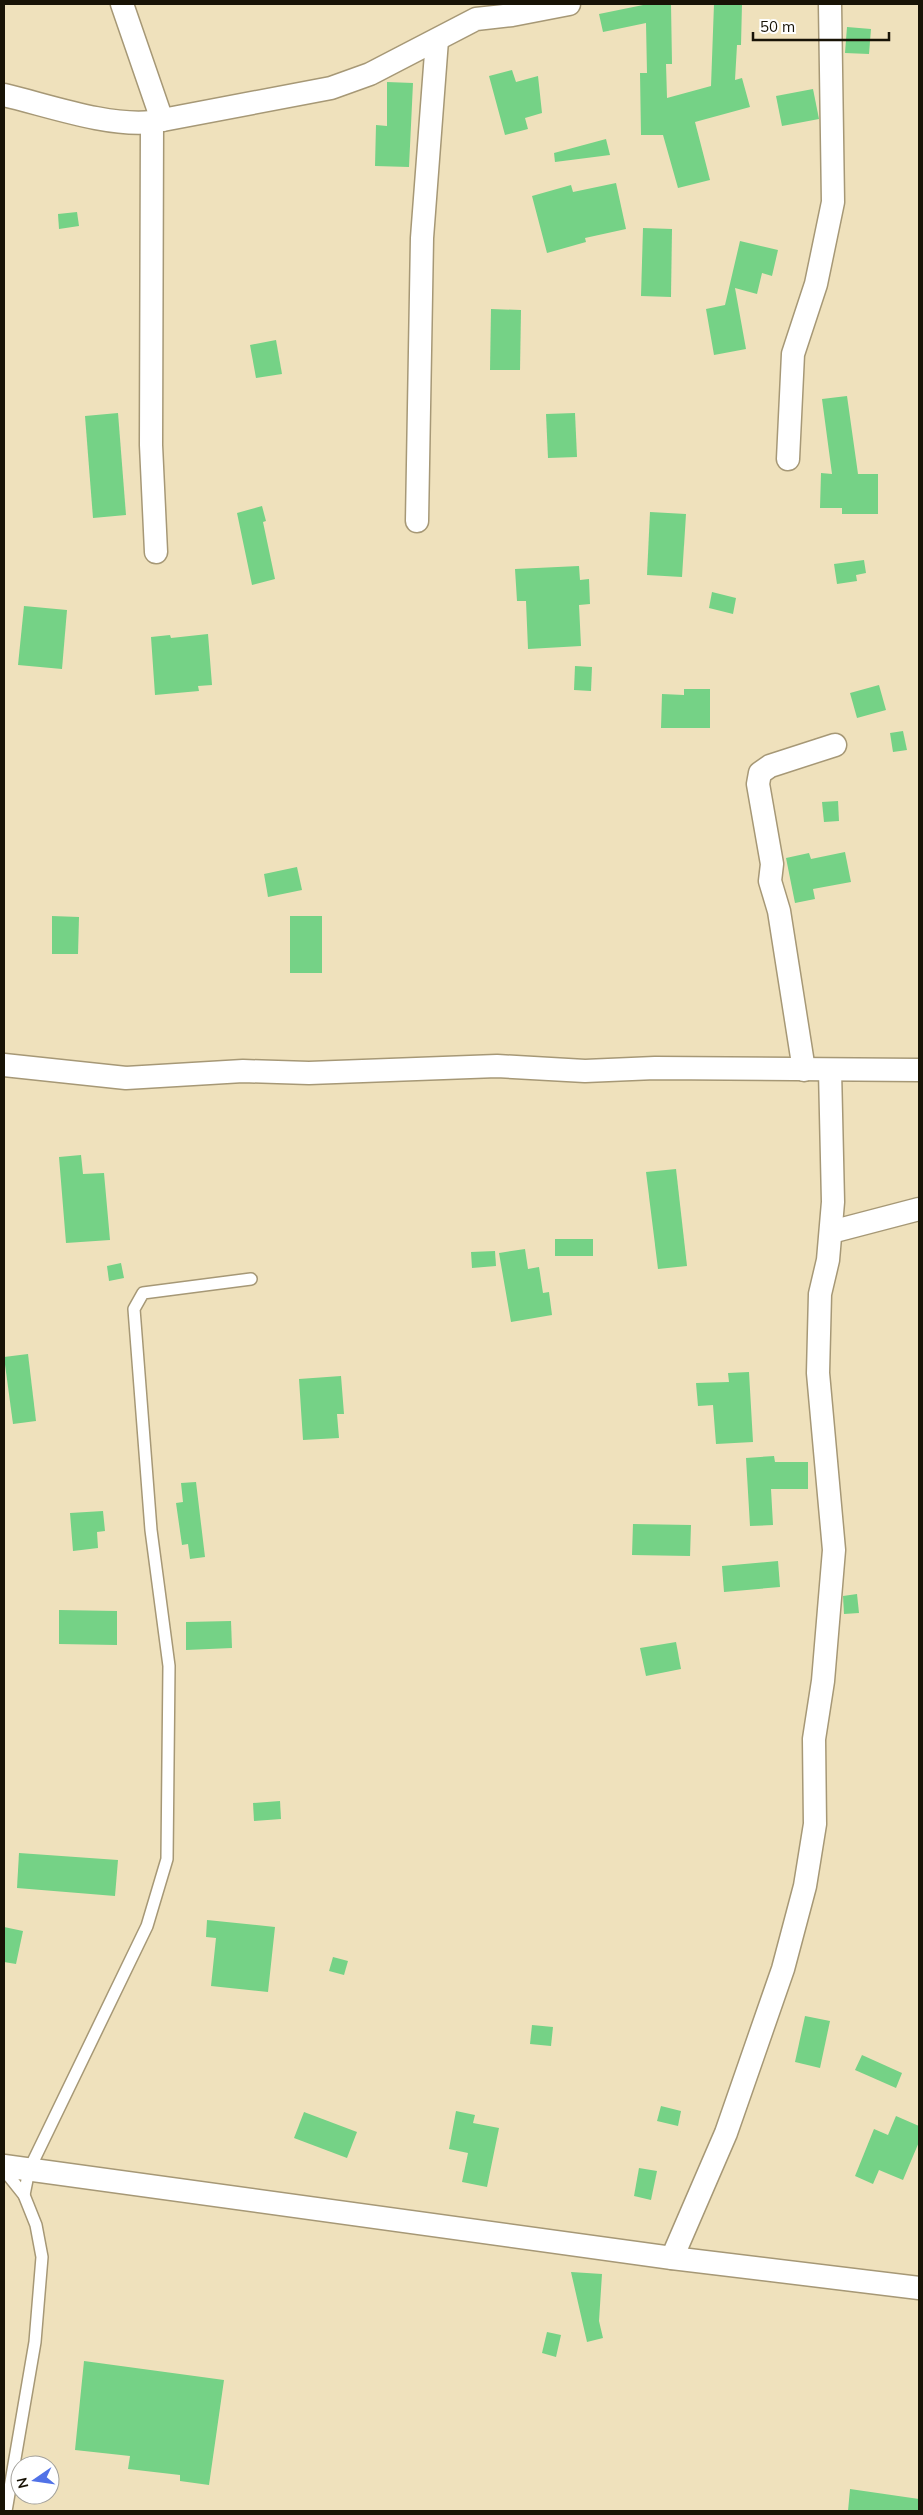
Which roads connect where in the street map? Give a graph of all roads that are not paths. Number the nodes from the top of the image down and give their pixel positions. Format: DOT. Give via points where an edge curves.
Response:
graph roads {
  1 [pos="122,4"];
  2 [pos="569,4"];
  3 [pos="830,4"];
  4 [pos="474,11"];
  5 [pos="436,40"];
  6 [pos="4,95"];
  7 [pos="157,121"];
  8 [pos="788,459"];
  9 [pos="417,521"];
  10 [pos="156,552"];
  11 [pos="835,745"];
  12 [pos="4,1065"];
  13 [pos="804,1070"];
  14 [pos="830,1070"];
  15 [pos="919,1070"];
  16 [pos="919,1209"];
  17 [pos="831,1232"];
  18 [pos="251,1279"];
  19 [pos="4,2168"];
  20 [pos="29,2170"];
  21 [pos="24,2195"];
  22 [pos="672,2258"];
  23 [pos="919,2288"];
  24 [pos="6,2511"];
  1 -- 7 [label="street"];
  2 -- 4 [label="street" via="512,15"];
  3 -- 8 [label="street" via="833,202 816,284 793,354"];
  4 -- 5 [label="street"];
  5 -- 7 [label="street" via="360,78 331,88"];
  5 -- 9 [label="street" via="422,238"];
  6 -- 7 [label="street" via="134,124"];
  7 -- 10 [label="street" via="151,445"];
  11 -- 13 [label="street" via="770,766 760,773 758,784 772,864 770,881 779,911"];
  12 -- 13 [label="street" via="126,1078 243,1070 309,1073 497,1066 585,1071 656,1068"];
  13 -- 14 [label="street"];
  14 -- 15 [label="street"];
  14 -- 17 [label="street"];
  16 -- 17 [label="street"];
  17 -- 22 [label="street" via="820,1294 818,1373 834,1550 823,1682 814,1739 815,1824 805,1886 783,1968 726,2132"];
  18 -- 20 [label="lane" via="143,1292 134,1309 152,1530 169,1666 167,1859 147,1926"];
  19 -- 20 [label="street"];
  19 -- 21 [label="lane"];
  20 -- 21 [label="lane"];
  20 -- 22 [label="street"];
  21 -- 24 [label="lane" via="36,2225 42,2257 35,2342"];
  22 -- 23 [label="street"];
}
